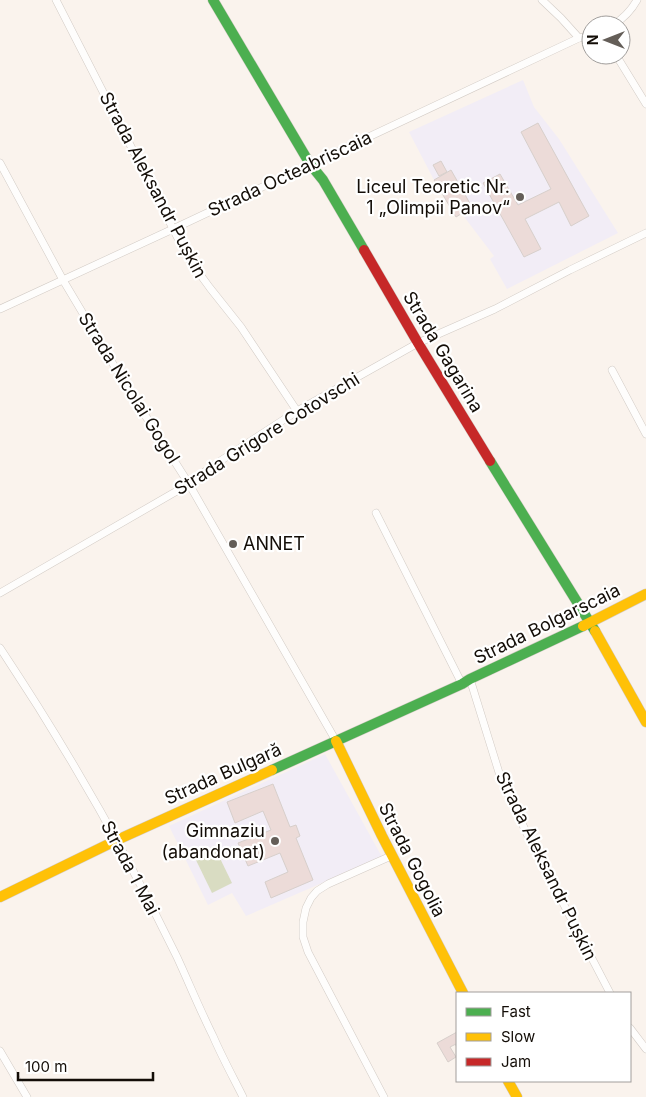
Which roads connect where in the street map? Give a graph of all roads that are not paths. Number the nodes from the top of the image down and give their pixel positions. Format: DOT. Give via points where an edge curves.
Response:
graph roads {
  1 [pos="56,0"];
  2 [pos="212,0"];
  3 [pos="542,0"];
  4 [pos="637,0"];
  5 [pos="627,15"];
  6 [pos="579,38"];
  7 [pos="622,65"];
  8 [pos="646,104"];
  9 [pos="0,163"];
  10 [pos="310,164"];
  11 [pos="173,229"];
  12 [pos="646,233"];
  13 [pos="63,280"];
  14 [pos="0,309"];
  15 [pos="418,343"];
  16 [pos="612,370"];
  17 [pos="297,411"];
  18 [pos="646,434"];
  19 [pos="189,484"];
  20 [pos="376,513"];
  21 [pos="0,593"];
  22 [pos="646,594"];
  23 [pos="590,623"];
  24 [pos="0,648"];
  25 [pos="466,681"];
  26 [pos="646,722"];
  27 [pos="336,740"];
  28 [pos="117,840"];
  29 [pos="391,856"];
  30 [pos="0,896"];
  31 [pos="462,992"];
  32 [pos="609,992"];
  33 [pos="631,1029"];
  34 [pos="646,1049"];
  35 [pos="0,1051"];
  36 [pos="509,1082"];
  37 [pos="27,1097"];
  38 [pos="243,1097"];
  39 [pos="384,1097"];
  40 [pos="517,1097"];
  1 -- 11 [label="street, Strada Aleksandr Pușkin"];
  2 -- 10 [label="street, Strada Gagarina"];
  3 -- 6 [label="street"];
  4 -- 5 [label="street"];
  6 -- 10 [label="street, Strada Octeabriscaia"];
  7 -- 8 [label="street"];
  9 -- 13 [label="street, Strada Nicolai Gogol"];
  10 -- 11 [label="street, Strada Octeabriscaia"];
  10 -- 15 [label="street, Strada Gagarina"];
  11 -- 13 [label="street, Strada Octeabriscaia"];
  11 -- 17 [label="street, Strada Aleksandr Pușkin" via="194,265 241,327"];
  12 -- 15 [label="street, Strada Grigore Cotovschi" via="495,309"];
  13 -- 14 [label="street, Strada Octeabriscaia"];
  13 -- 19 [label="street, Strada Nicolai Gogol"];
  15 -- 17 [label="street, Strada Grigore Cotovschi"];
  15 -- 23 [label="street, Strada Gagarina"];
  16 -- 18 [label="street"];
  17 -- 19 [label="street, Strada Grigore Cotovschi"];
  19 -- 21 [label="street, Strada Grigore Cotovschi"];
  19 -- 27 [label="street, Strada Nicolai Gogol"];
  20 -- 25 [label="street, Strada Aleksandr Pușkin"];
  22 -- 23 [label="street, Strada Bolgarscaia"];
  23 -- 25 [label="street, Strada Bolgarscaia"];
  23 -- 26 [label="street, Strada Gagarina"];
  24 -- 28 [label="street, Strada 1 Mai" via="78,771"];
  25 -- 27 [label="street, Strada Bulgară"];
  25 -- 32 [label="street, Strada Aleksandr Pușkin" via="483,719 501,779"];
  27 -- 28 [label="street, Strada Bulgară"];
  27 -- 29 [label="street, Strada Gogolia"];
  28 -- 30 [label="street, Strada Bulgară"];
  28 -- 38 [label="street, Strada 1 Mai"];
  29 -- 31 [label="street, Strada Gogolia"];
  29 -- 39 [label="street" via="317,891 306,908 303,922 308,952"];
  33 -- 34 [label="street"];
  35 -- 37 [label="street"];
  36 -- 40 [label="street"];
}
